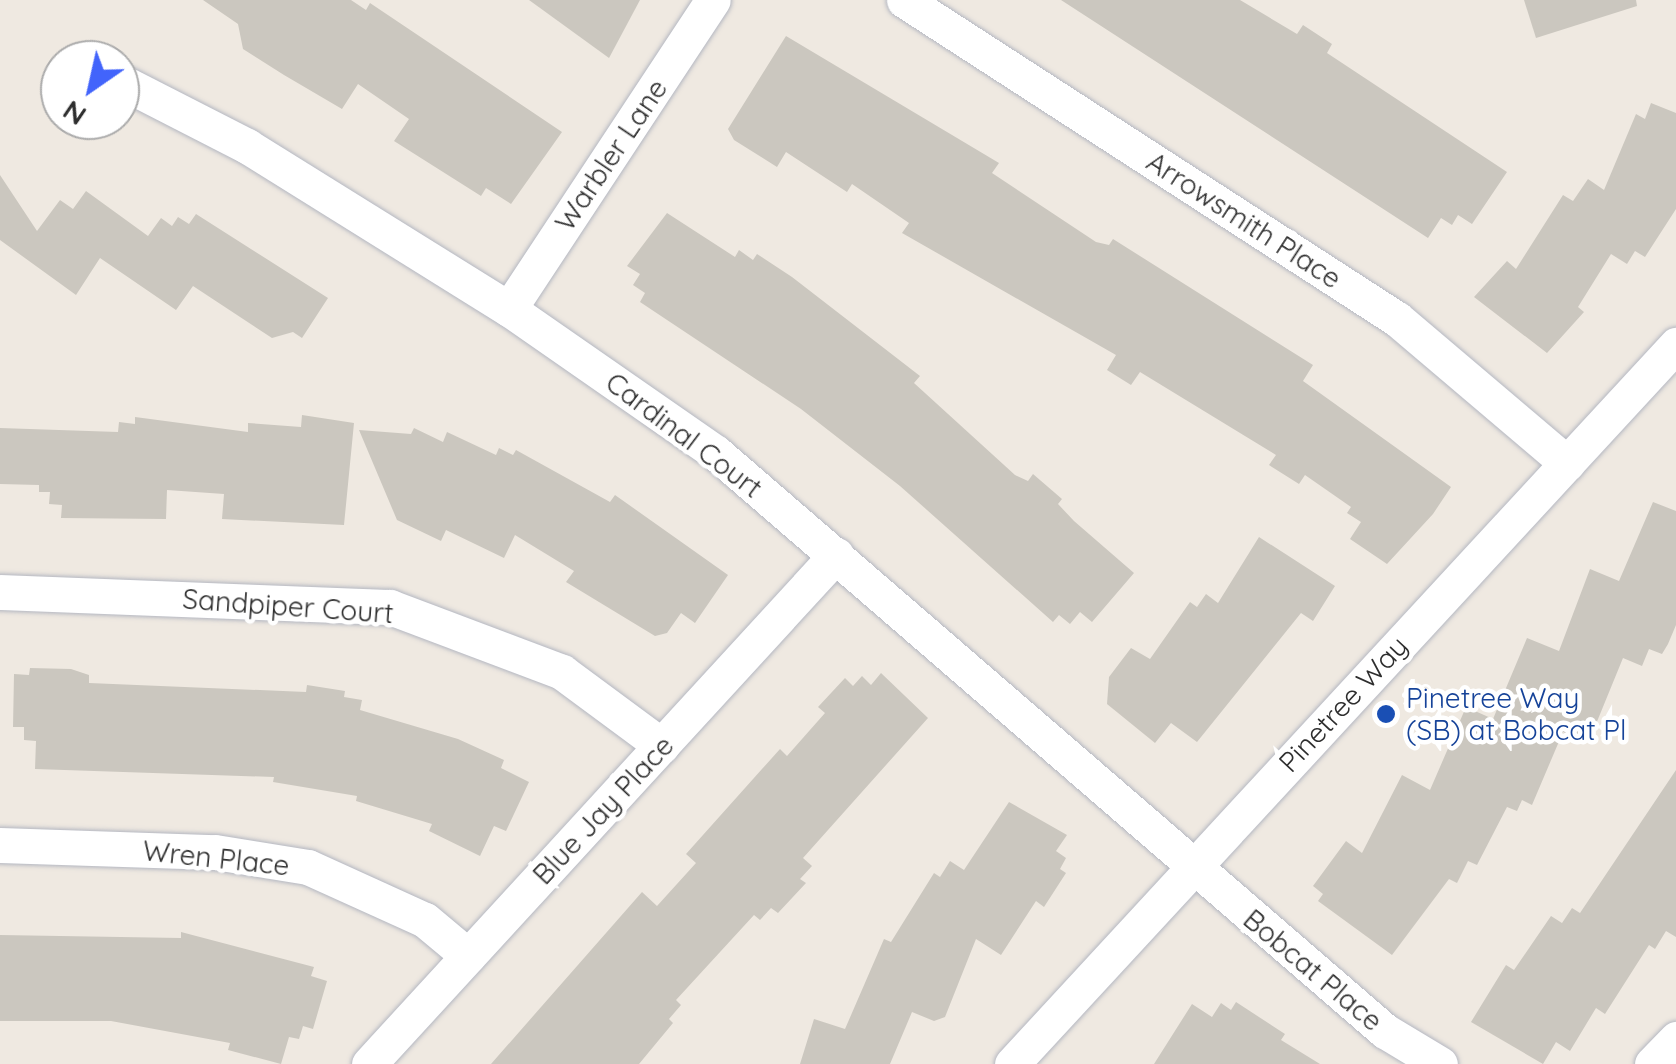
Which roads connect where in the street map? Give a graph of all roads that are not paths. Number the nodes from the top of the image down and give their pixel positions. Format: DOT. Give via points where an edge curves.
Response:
graph roads {
  1 [pos="713,0"];
  2 [pos="904,0"];
  3 [pos="140,91"];
  4 [pos="508,309"];
  5 [pos="1676,345"];
  6 [pos="1567,463"];
  7 [pos="836,555"];
  8 [pos="0,592"];
  9 [pos="662,746"];
  10 [pos="0,845"];
  11 [pos="1192,867"];
  12 [pos="468,956"];
  13 [pos="1676,1039"];
  14 [pos="369,1064"];
  15 [pos="1012,1064"];
  16 [pos="1440,1064"];
  17 [pos="1652,1064"];
  1 -- 4 [label="street, Warbler Lane"];
  2 -- 6 [label="street, Arrowsmith Place" via="1397,319"];
  3 -- 4 [label="street, Cardinal Court" via="247,146"];
  4 -- 7 [label="street, Cardinal Court" via="716,453"];
  5 -- 6 [label="street, Pinetree Way"];
  6 -- 11 [label="street, Pinetree Way"];
  7 -- 9 [label="street, Blue Jay Place"];
  7 -- 11 [label="street, Cardinal Court"];
  8 -- 9 [label="street, Sandpiper Court" via="390,607 562,672"];
  9 -- 12 [label="street, Blue Jay Place"];
  10 -- 12 [label="street, Wren Place" via="215,852 308,867 425,920"];
  11 -- 15 [label="street, Pinetree Way"];
  11 -- 16 [label="street, Bobcat Place" via="1385,1031"];
  12 -- 14 [label="street, Blue Jay Place"];
  13 -- 17 [label="street"];
}
